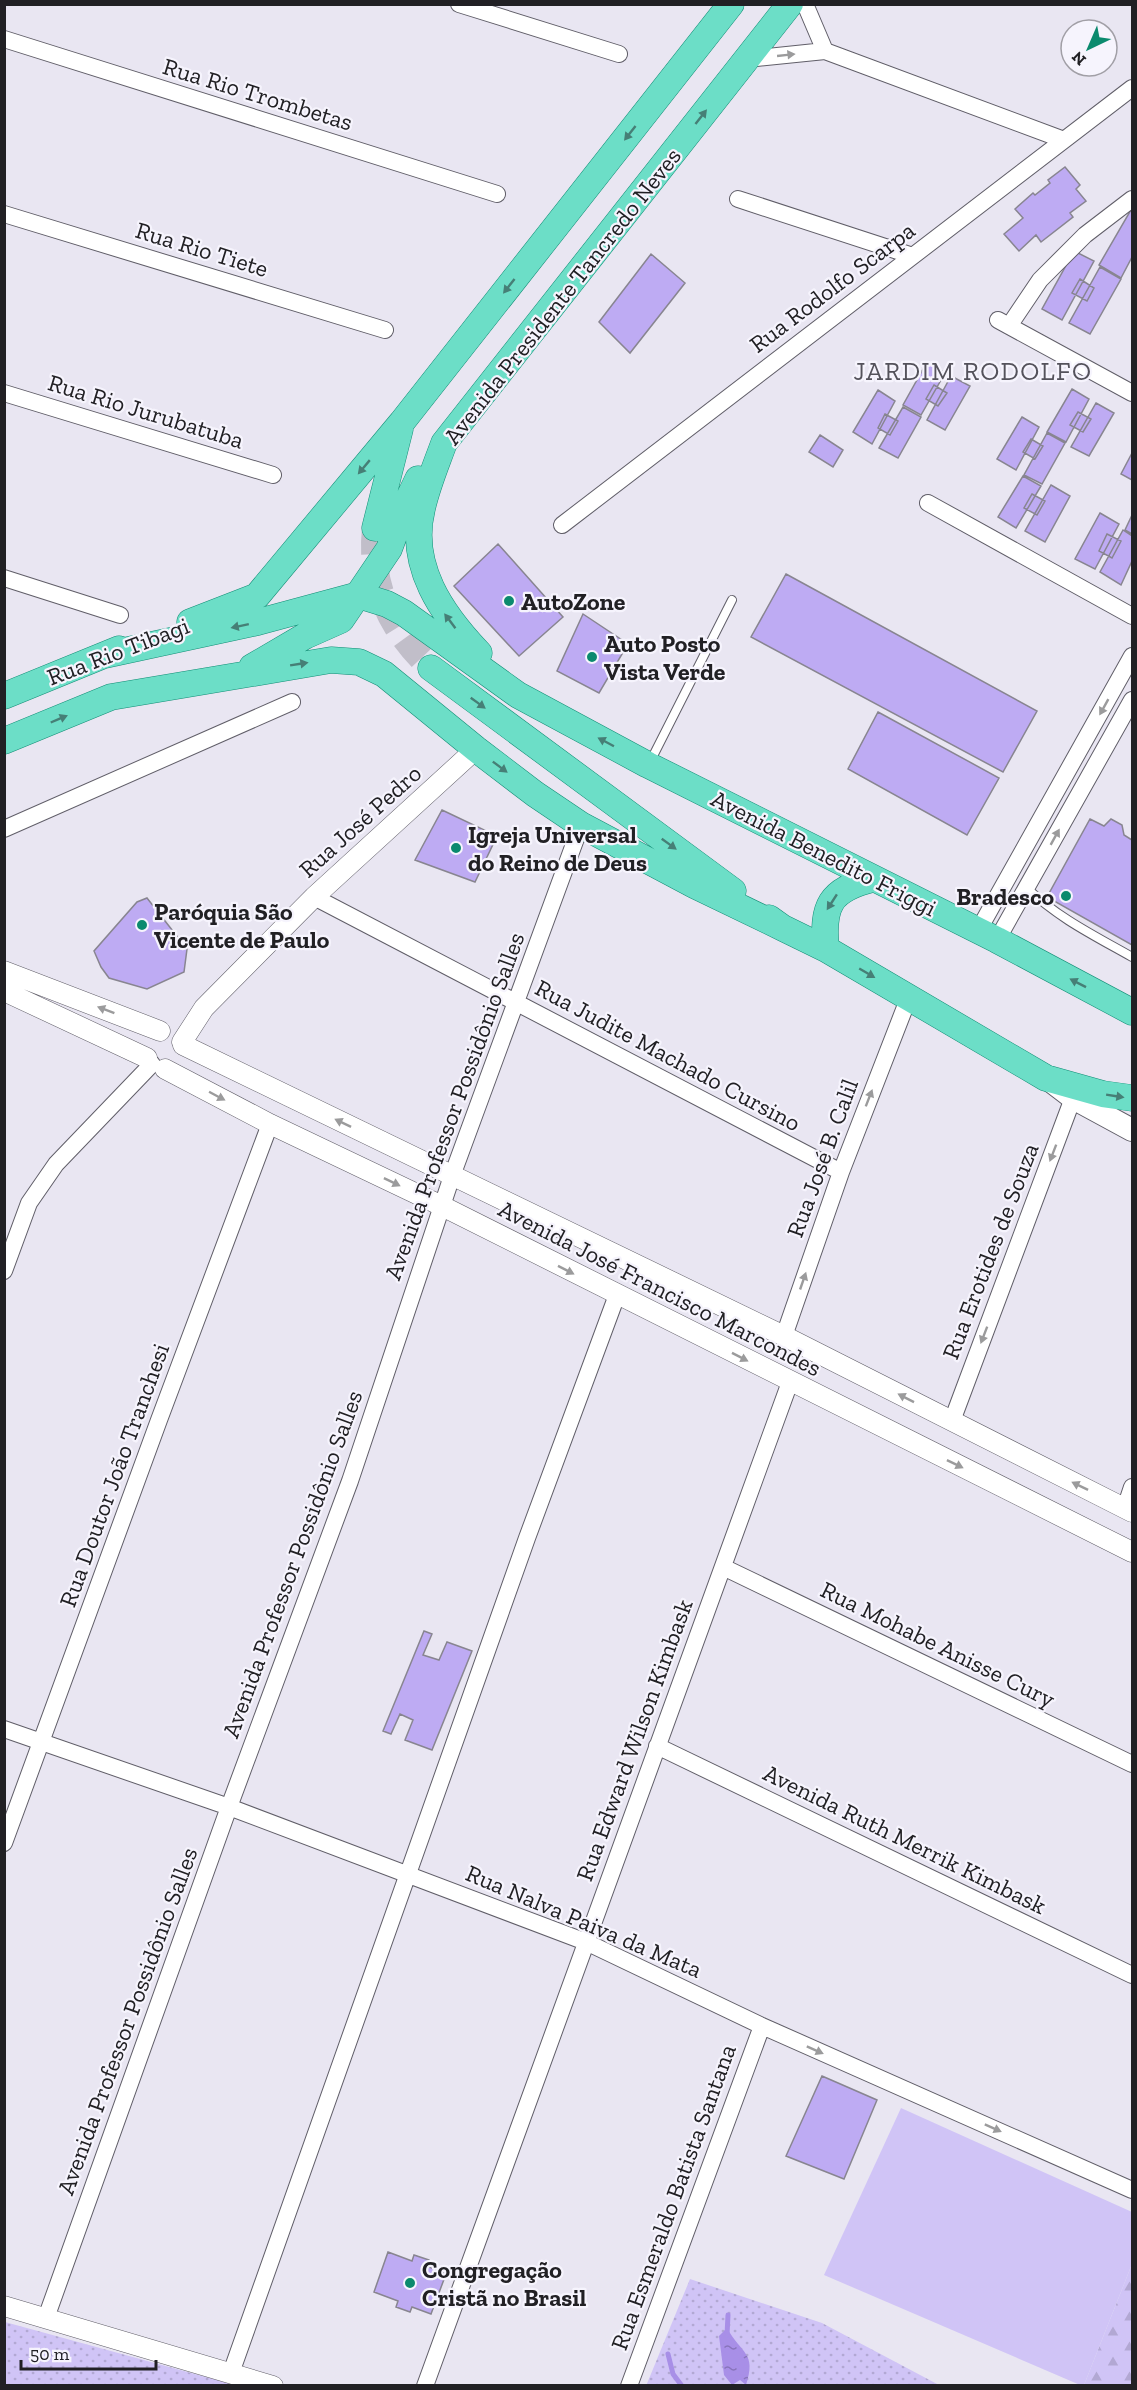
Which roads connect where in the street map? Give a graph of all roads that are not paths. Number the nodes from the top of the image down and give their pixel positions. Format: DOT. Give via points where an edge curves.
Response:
graph roads {
  1 [pos="459,4"];
  2 [pos="731,4"];
  3 [pos="790,4"];
  4 [pos="805,4"];
  5 [pos="4,39"];
  6 [pos="825,51"];
  7 [pos="619,54"];
  8 [pos="747,59"];
  9 [pos="1132,88"];
  10 [pos="1064,140"];
  11 [pos="497,194"];
  12 [pos="738,199"];
  13 [pos="1132,199"];
  14 [pos="4,214"];
  15 [pos="913,256"];
  16 [pos="385,330"];
  17 [pos="4,393"];
  18 [pos="1132,393"];
  19 [pos="402,422"];
  20 [pos="444,443"];
  21 [pos="273,474"];
  22 [pos="928,503"];
  23 [pos="562,525"];
  24 [pos="375,528"];
  25 [pos="4,578"];
  26 [pos="358,595"];
  27 [pos="732,600"];
  28 [pos="232,608"];
  29 [pos="120,615"];
  30 [pos="1132,616"];
  31 [pos="105,655"];
  32 [pos="1132,656"];
  33 [pos="431,668"];
  34 [pos="241,673"];
  35 [pos="518,695"];
  36 [pos="4,696"];
  37 [pos="1132,700"];
  38 [pos="292,702"];
  39 [pos="4,741"];
  40 [pos="476,749"];
  41 [pos="648,765"];
  42 [pos="581,825"];
  43 [pos="4,829"];
  44 [pos="873,879"];
  45 [pos="1027,888"];
  46 [pos="314,897"];
  47 [pos="783,928"];
  48 [pos="988,935"];
  49 [pos="826,950"];
  50 [pos="1132,957"];
  51 [pos="4,971"];
  52 [pos="6,994"];
  53 [pos="909,997"];
  54 [pos="516,1002"];
  55 [pos="1131,1011"];
  56 [pos="173,1037"];
  57 [pos="155,1064"];
  58 [pos="1046,1078"];
  59 [pos="1073,1098"];
  60 [pos="1132,1098"];
  61 [pos="270,1124"];
  62 [pos="1132,1130"];
  63 [pos="841,1172"];
  64 [pos="452,1176"];
  65 [pos="442,1206"];
  66 [pos="4,1271"];
  67 [pos="617,1295"];
  68 [pos="784,1336"];
  69 [pos="790,1382"];
  70 [pos="952,1421"];
  71 [pos="1132,1487"];
  72 [pos="1129,1510"];
  73 [pos="1132,1552"];
  74 [pos="723,1567"];
  75 [pos="4,1729"];
  76 [pos="41,1742"];
  77 [pos="657,1746"];
  78 [pos="1132,1764"];
  79 [pos="229,1807"];
  80 [pos="4,1843"];
  81 [pos="408,1874"];
  82 [pos="586,1942"];
  83 [pos="1132,1975"];
  84 [pos="762,2026"];
  85 [pos="1132,2190"];
  86 [pos="4,2306"];
  87 [pos="46,2318"];
  88 [pos="231,2373"];
  89 [pos="273,2385"];
  90 [pos="425,2385"];
  91 [pos="629,2385"];
  1 -- 7 [label="street"];
  2 -- 19 [label="main road, Avenida Presidente Tancredo Neves, one-way"];
  3 -- 8 [label="main road, Avenida Presidente Tancredo Neves"];
  4 -- 6 [label="street"];
  5 -- 11 [label="street, Rua Rio Trombetas"];
  8 -- 6 [label="street, one-way"];
  6 -- 10 [label="street"];
  20 -- 8 [label="main road, Avenida Presidente Tancredo Neves, one-way"];
  9 -- 10 [label="street, Rua Rodolfo Scarpa"];
  10 -- 15 [label="street, Rua Rodolfo Scarpa"];
  12 -- 15 [label="street"];
  13 -- 18 [label="street" via="1084,235 1003,323"];
  14 -- 16 [label="street, Rua Rio Tiete"];
  15 -- 23 [label="street, Rua Rodolfo Scarpa"];
  17 -- 21 [label="street, Rua Rio Jurubatuba"];
  19 -- 24 [label="main road, Avenida Presidente Tancredo Neves"];
  19 -- 28 [label="main road, Avenida Presidente Tancredo Neves, one-way" via="257,596"];
  20 -- 26 [label="main road" via="418,479 389,549"];
  35 -- 20 [label="main road, Avenida Presidente Tancredo Neves, one-way" via="459,633 440,606 423,570 418,541 421,511"];
  22 -- 30 [label="street"];
  25 -- 29 [label="street"];
  26 -- 31 [label="main road, one-way" via="258,622"];
  26 -- 34 [label="main road" via="341,620"];
  26 -- 35 [label="main road" via="404,613"];
  27 -- 41 [label="lane"];
  28 -- 31 [label="main road, Rua Rio Tibagi"];
  31 -- 36 [label="main road, Rua Rio Tibagi"];
  32 -- 48 [label="street, one-way"];
  33 -- 47 [label="main road, one-way"];
  39 -- 34 [label="main road, one-way" via="111,697"];
  34 -- 40 [label="main road, one-way" via="331,660 359,662 384,674"];
  41 -- 35 [label="main road, Avenida Benedito Friggi, one-way"];
  45 -- 37 [label="street, one-way"];
  38 -- 43 [label="street"];
  40 -- 42 [label="main road, one-way"];
  40 -- 46 [label="street, Rua José Pedro"];
  41 -- 44 [label="main road, Avenida Benedito Friggi"];
  42 -- 47 [label="main road"];
  42 -- 54 [label="street, Avenida Professor Possidônio Salles"];
  44 -- 48 [label="main road, Avenida Benedito Friggi"];
  44 -- 49 [label="main road, one-way" via="838,893 827,907"];
  45 -- 48 [label="street"];
  45 -- 50 [label="lane" via="1048,909"];
  46 -- 54 [label="street, Rua Judite Machado Cursino"];
  46 -- 56 [label="street, Rua José Pedro"];
  47 -- 49 [label="main road"];
  55 -- 48 [label="main road, Avenida Benedito Friggi, one-way"];
  49 -- 53 [label="main road, one-way"];
  56 -- 51 [label="street, Avenida José Francisco Marcondes, one-way"];
  52 -- 57 [label="street, Avenida José Francisco Marcondes"];
  53 -- 58 [label="main road"];
  63 -- 53 [label="street, Rua José B. Calil, one-way"];
  54 -- 63 [label="street, Rua Judite Machado Cursino"];
  54 -- 64 [label="street, Avenida Professor Possidônio Salles"];
  56 -- 57 [label="street" via="182,1056 178,1063"];
  56 -- 57 [label="street" via="149,1038 146,1045"];
  64 -- 56 [label="street, Avenida José Francisco Marcondes, one-way"];
  57 -- 61 [label="street, Avenida José Francisco Marcondes, one-way"];
  57 -- 66 [label="street" via="56,1164 29,1203"];
  58 -- 59 [label="main road"];
  58 -- 60 [label="main road, one-way"];
  59 -- 62 [label="main road"];
  59 -- 70 [label="street, Rua Erotides de Souza, one-way"];
  61 -- 65 [label="street, Avenida José Francisco Marcondes, one-way"];
  61 -- 76 [label="street, Rua Doutor João Tranchesi"];
  68 -- 63 [label="street, Rua José B. Calil, one-way"];
  64 -- 65 [label="street, Avenida Professor Possidônio Salles"];
  64 -- 68 [label="street, Avenida José Francisco Marcondes"];
  65 -- 67 [label="street, Avenida José Francisco Marcondes, one-way"];
  65 -- 79 [label="street, Avenida Professor Possidônio Salles" via="350,1481"];
  67 -- 69 [label="street, Avenida José Francisco Marcondes, one-way"];
  67 -- 81 [label="street"];
  70 -- 68 [label="street, Avenida José Francisco Marcondes, one-way"];
  69 -- 73 [label="street, Avenida José Francisco Marcondes, one-way"];
  69 -- 74 [label="street, Rua Edward Wilson Kimbask"];
  72 -- 70 [label="street, Avenida José Francisco Marcondes, one-way"];
  71 -- 72 [label="street"];
  74 -- 77 [label="street, Rua Edward Wilson Kimbask"];
  74 -- 78 [label="street, Rua Mohabe Anisse Cury"];
  75 -- 76 [label="street, Rua Nalva Paiva da Mata"];
  76 -- 79 [label="street, Rua Nalva Paiva da Mata"];
  76 -- 80 [label="street, Rua Doutor João Tranchesi"];
  77 -- 82 [label="street, Rua Edward Wilson Kimbask"];
  77 -- 83 [label="street, Avenida Ruth Merrik Kimbask"];
  79 -- 81 [label="street, Rua Nalva Paiva da Mata"];
  79 -- 87 [label="street, Avenida Professor Possidônio Salles"];
  81 -- 82 [label="street, Rua Nalva Paiva da Mata"];
  81 -- 88 [label="street"];
  82 -- 84 [label="street, Rua Nalva Paiva da Mata"];
  82 -- 90 [label="street, Rua Edward Wilson Kimbask"];
  84 -- 85 [label="street, Rua Nalva Paiva da Mata, one-way"];
  84 -- 91 [label="street, Rua Esmeraldo Batista Santana"];
  86 -- 87 [label="street"];
  87 -- 88 [label="street"];
  88 -- 89 [label="street"];
}
